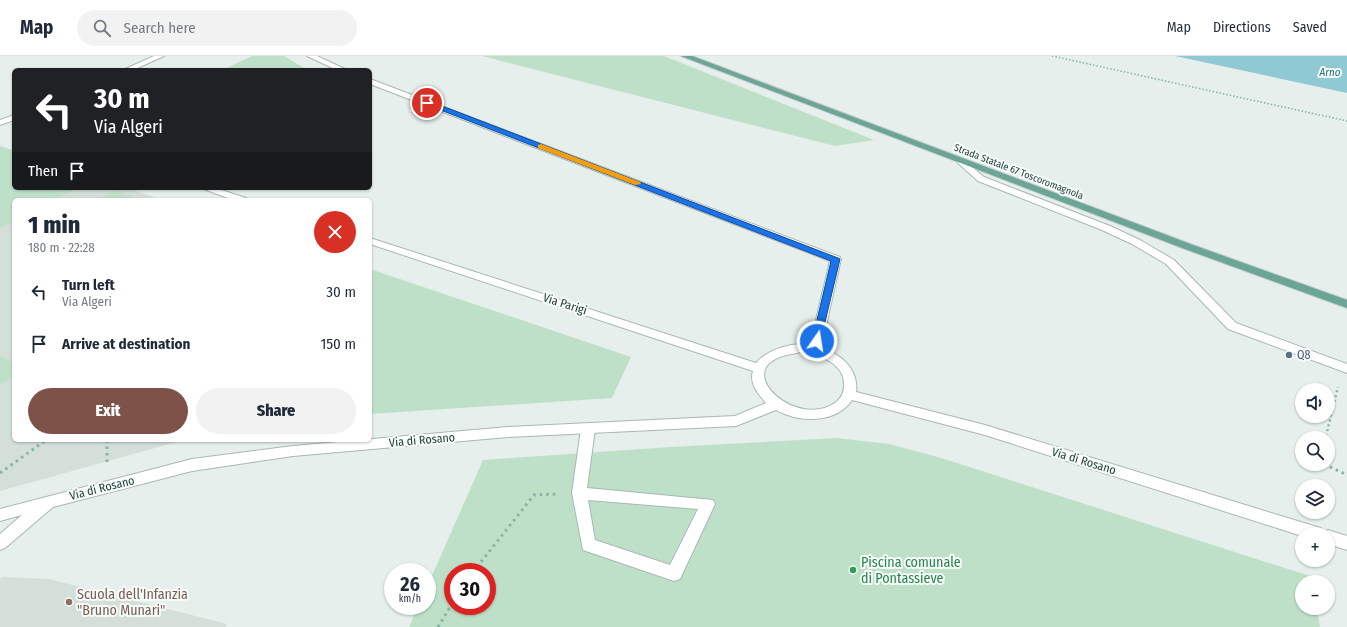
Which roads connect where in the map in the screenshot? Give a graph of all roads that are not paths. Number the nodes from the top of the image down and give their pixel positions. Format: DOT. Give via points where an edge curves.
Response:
graph roads {
  1 [pos="160,56"];
  2 [pos="311,56"];
  3 [pos="686,56"];
  4 [pos="132,68"];
  5 [pos="338,68"];
  6 [pos="372,82"];
  7 [pos="12,118"];
  8 [pos="0,122"];
  9 [pos="12,125"];
  10 [pos="961,161"];
  11 [pos="212,190"];
  12 [pos="237,198"];
  13 [pos="372,242"];
  14 [pos="1347,304"];
  15 [pos="815,350"];
  16 [pos="759,368"];
  17 [pos="1345,369"];
  18 [pos="850,394"];
  19 [pos="776,405"];
  20 [pos="588,429"];
  21 [pos="579,493"];
  22 [pos="51,501"];
  23 [pos="0,516"];
  24 [pos="1295,527"];
  25 [pos="1335,539"];
  26 [pos="0,543"];
  27 [pos="1347,543"];
  1 -- 4 [label="street"];
  2 -- 5 [label="street"];
  3 -- 10 [label="main road, Strada Statale 67 Toscoromagnola"];
  6 -- 15 [label="street" via="836,259"];
  7 -- 8 [label="street"];
  8 -- 9 [label="street"];
  10 -- 14 [label="main road, Strada Statale 67 Toscoromagnola"];
  10 -- 17 [label="street" via="981,179 1106,228 1170,262 1232,326"];
  11 -- 12 [label="street"];
  13 -- 16 [label="street, Via Parigi"];
  15 -- 16 [label="street" via="801,348 778,352 763,362"];
  15 -- 18 [label="street" via="828,355 847,371 851,381"];
  16 -- 19 [label="street" via="758,376 762,391"];
  18 -- 19 [label="street" via="835,409 825,413 799,414"];
  18 -- 24 [label="street, Via di Rosano" via="985,430"];
  19 -- 20 [label="street, Via di Rosano" via="736,421"];
  20 -- 21 [label="street"];
  20 -- 22 [label="street, Via di Rosano" via="508,432 277,453 192,465"];
  21 -- 21 [label="street" via="588,545 674,574 708,504"];
  22 -- 23 [label="street, Via di Rosano"];
  22 -- 26 [label="street"];
  25 -- 27 [label="street"];
}
